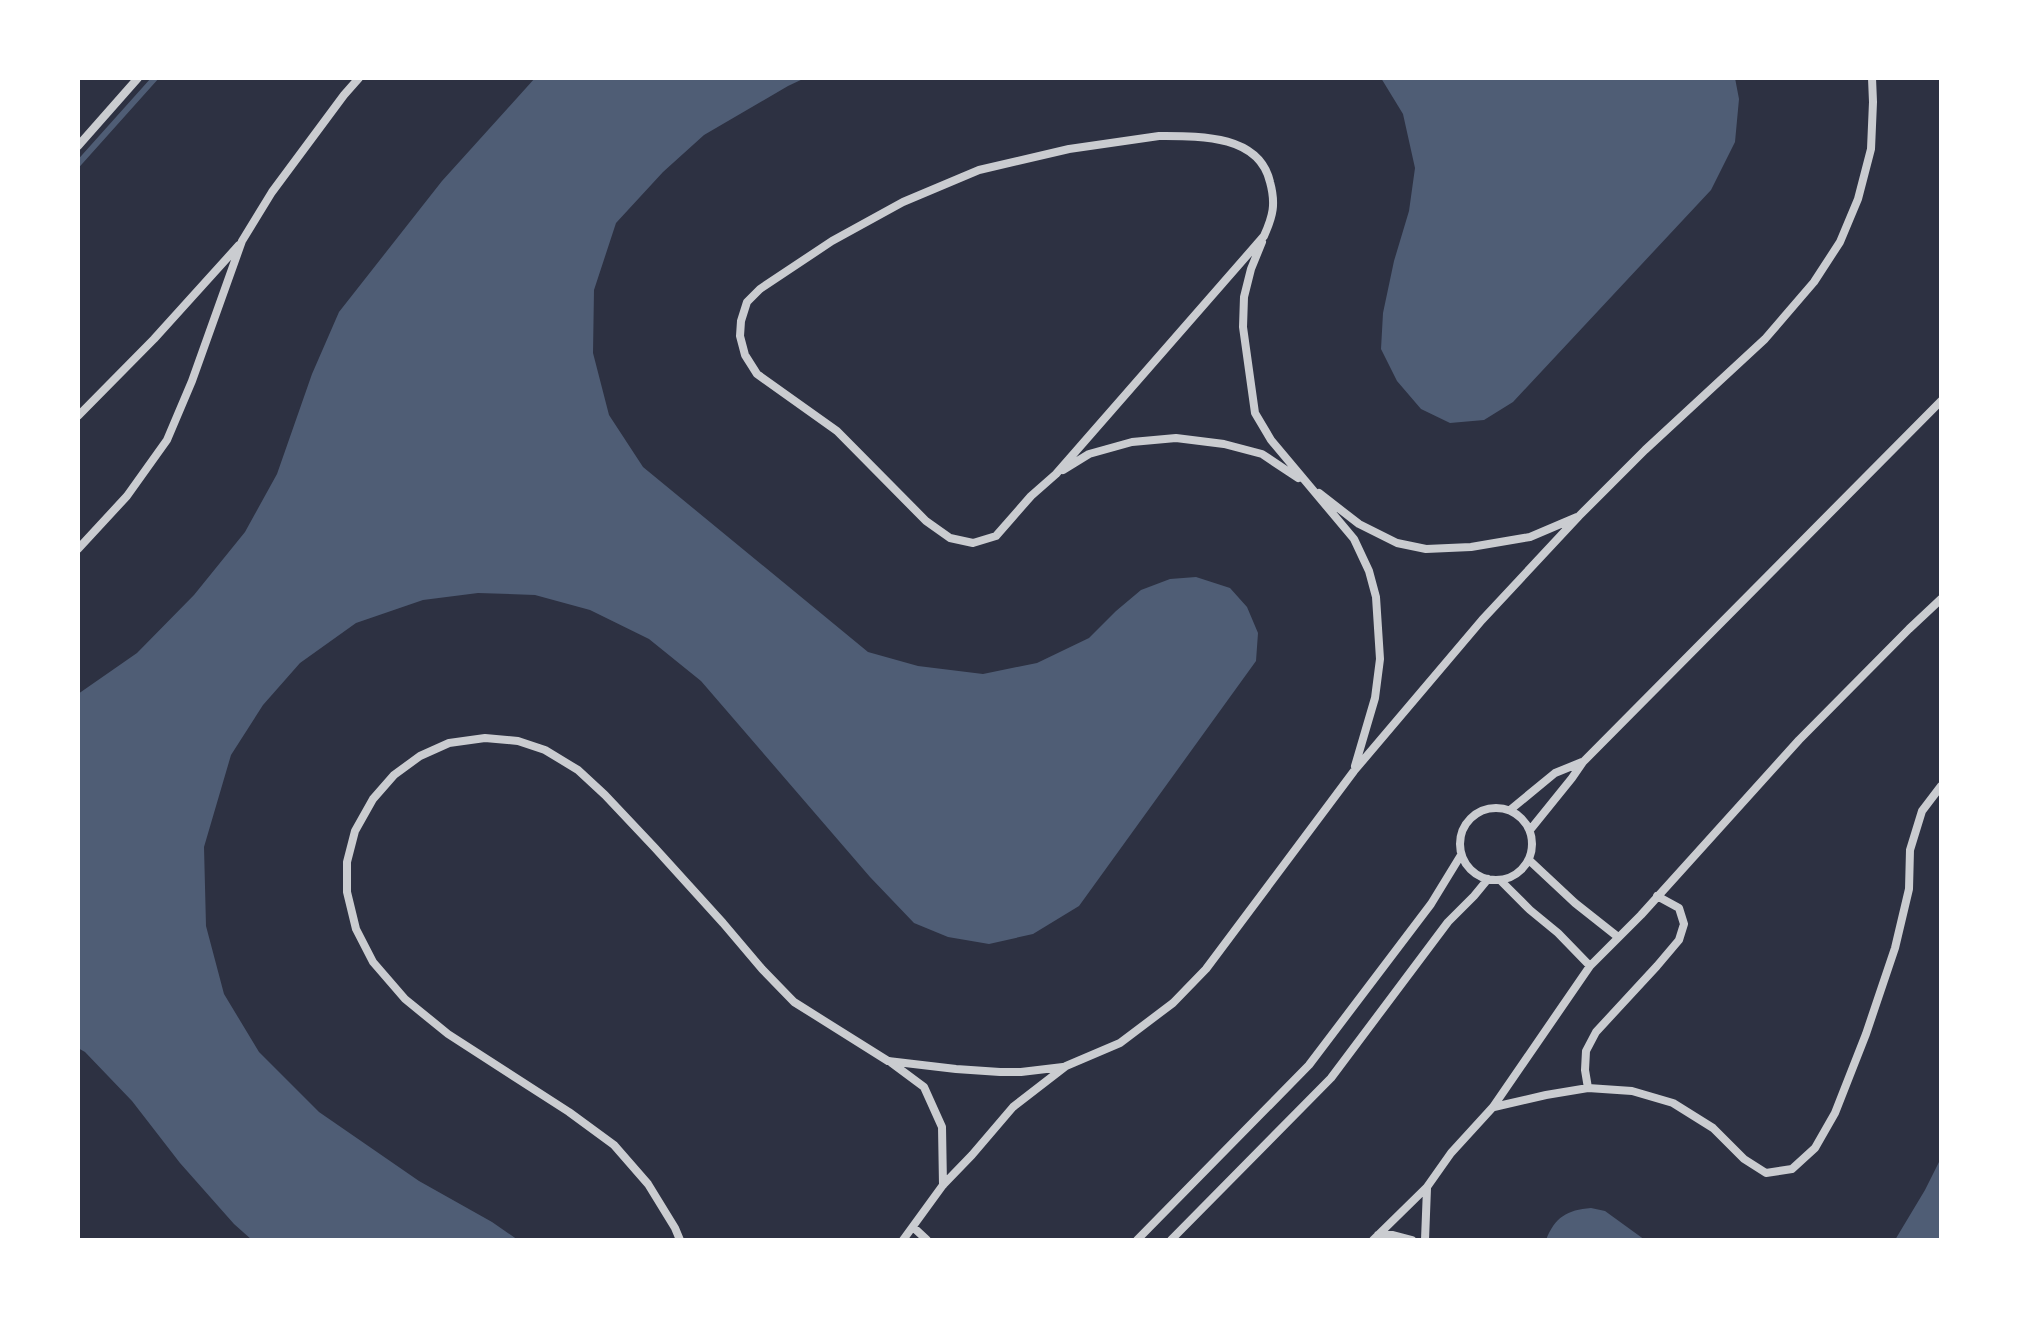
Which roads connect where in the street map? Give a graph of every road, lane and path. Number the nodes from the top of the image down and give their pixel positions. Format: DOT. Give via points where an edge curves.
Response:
graph roads {
  1 [pos="138,78"];
  2 [pos="359,78"];
  3 [pos="1872,78"];
  4 [pos="78,146"];
  5 [pos="1264,236"];
  6 [pos="242,241"];
  7 [pos="1941,401"];
  8 [pos="78,416"];
  9 [pos="1056,474"];
  10 [pos="1306,483"];
  11 [pos="1579,516"];
  12 [pos="78,549"];
  13 [pos="1941,599"];
  14 [pos="1583,762"];
  15 [pos="1354,771"];
  16 [pos="1941,786"];
  17 [pos="1510,810"];
  18 [pos="1530,830"];
  19 [pos="1461,855"];
  20 [pos="1529,860"];
  21 [pos="1488,879"];
  22 [pos="1500,880"];
  23 [pos="1657,896"];
  24 [pos="1618,937"];
  25 [pos="1590,966"];
  26 [pos="888,1061"];
  27 [pos="1066,1066"];
  28 [pos="1588,1088"];
  29 [pos="1493,1107"];
  30 [pos="943,1185"];
  31 [pos="1427,1187"];
  32 [pos="913,1227"];
  33 [pos="1376,1237"];
  34 [pos="680,1240"];
  35 [pos="903,1240"];
  36 [pos="927,1240"];
  37 [pos="1137,1240"];
  38 [pos="1171,1240"];
  39 [pos="1412,1240"];
  40 [pos="1425,1240"];
  1 -- 4 [label="street"];
  2 -- 6 [label="street" via="272,192"];
  3 -- 11 [label="street" via="1871,149 1858,199 1840,242 1814,282 1765,339"];
  5 -- 9 [label="street"];
  5 -- 9 [label="street" via="1274,207 1267,168 1249,151 1224,140 1159,136 979,170 903,202 832,241 747,302 740,336 757,374 837,431 926,521 950,538 973,543 996,536"];
  5 -- 10 [label="street" via="1244,297 1255,413"];
  6 -- 8 [label="street"];
  6 -- 12 [label="street" via="167,440 127,496"];
  7 -- 14 [label="street"];
  9 -- 10 [label="street" via="1089,454 1132,442 1176,438 1262,454"];
  10 -- 11 [label="street" via="1359,524 1397,543 1426,549 1530,537"];
  10 -- 15 [label="street" via="1354,539 1376,597 1380,659"];
  11 -- 15 [label="street"];
  13 -- 23 [label="street" via="1799,740"];
  14 -- 17 [label="street" via="1555,773"];
  14 -- 18 [label="street"];
  15 -- 27 [label="street" via="1206,969 1173,1003 1120,1043"];
  16 -- 28 [label="street" via="1922,811 1910,850 1909,889 1895,948 1866,1034 1835,1113 1815,1148 1792,1169 1766,1173 1713,1128 1673,1103 1632,1091"];
  17 -- 18 [label="street"];
  17 -- 19 [label="street" via="1498,807 1475,814 1461,832"];
  18 -- 20 [label="street"];
  19 -- 21 [label="street" via="1476,875"];
  19 -- 37 [label="street" via="1431,904 1309,1065"];
  20 -- 22 [label="street" via="1512,877"];
  20 -- 24 [label="street"];
  21 -- 22 [label="street"];
  21 -- 38 [label="street" via="1448,922 1331,1078"];
  22 -- 25 [label="street"];
  23 -- 24 [label="street"];
  23 -- 28 [label="street" via="1679,908 1684,924 1679,940 1596,1032 1586,1051"];
  24 -- 25 [label="street"];
  25 -- 29 [label="street"];
  26 -- 27 [label="street" via="1000,1072"];
  26 -- 30 [label="street" via="924,1087 942,1127"];
  26 -- 34 [label="street" via="794,1002 605,795 545,750 485,738 449,743 394,775 355,831 347,862 356,929 373,962 405,999 448,1034 614,1145 648,1184"];
  27 -- 30 [label="street" via="1013,1107"];
  28 -- 29 [label="street"];
  29 -- 31 [label="street"];
  30 -- 32 [label="street"];
  31 -- 33 [label="street"];
  31 -- 40 [label="street"];
  32 -- 35 [label="street"];
  32 -- 36 [label="street"];
  33 -- 39 [label="street"];
}
